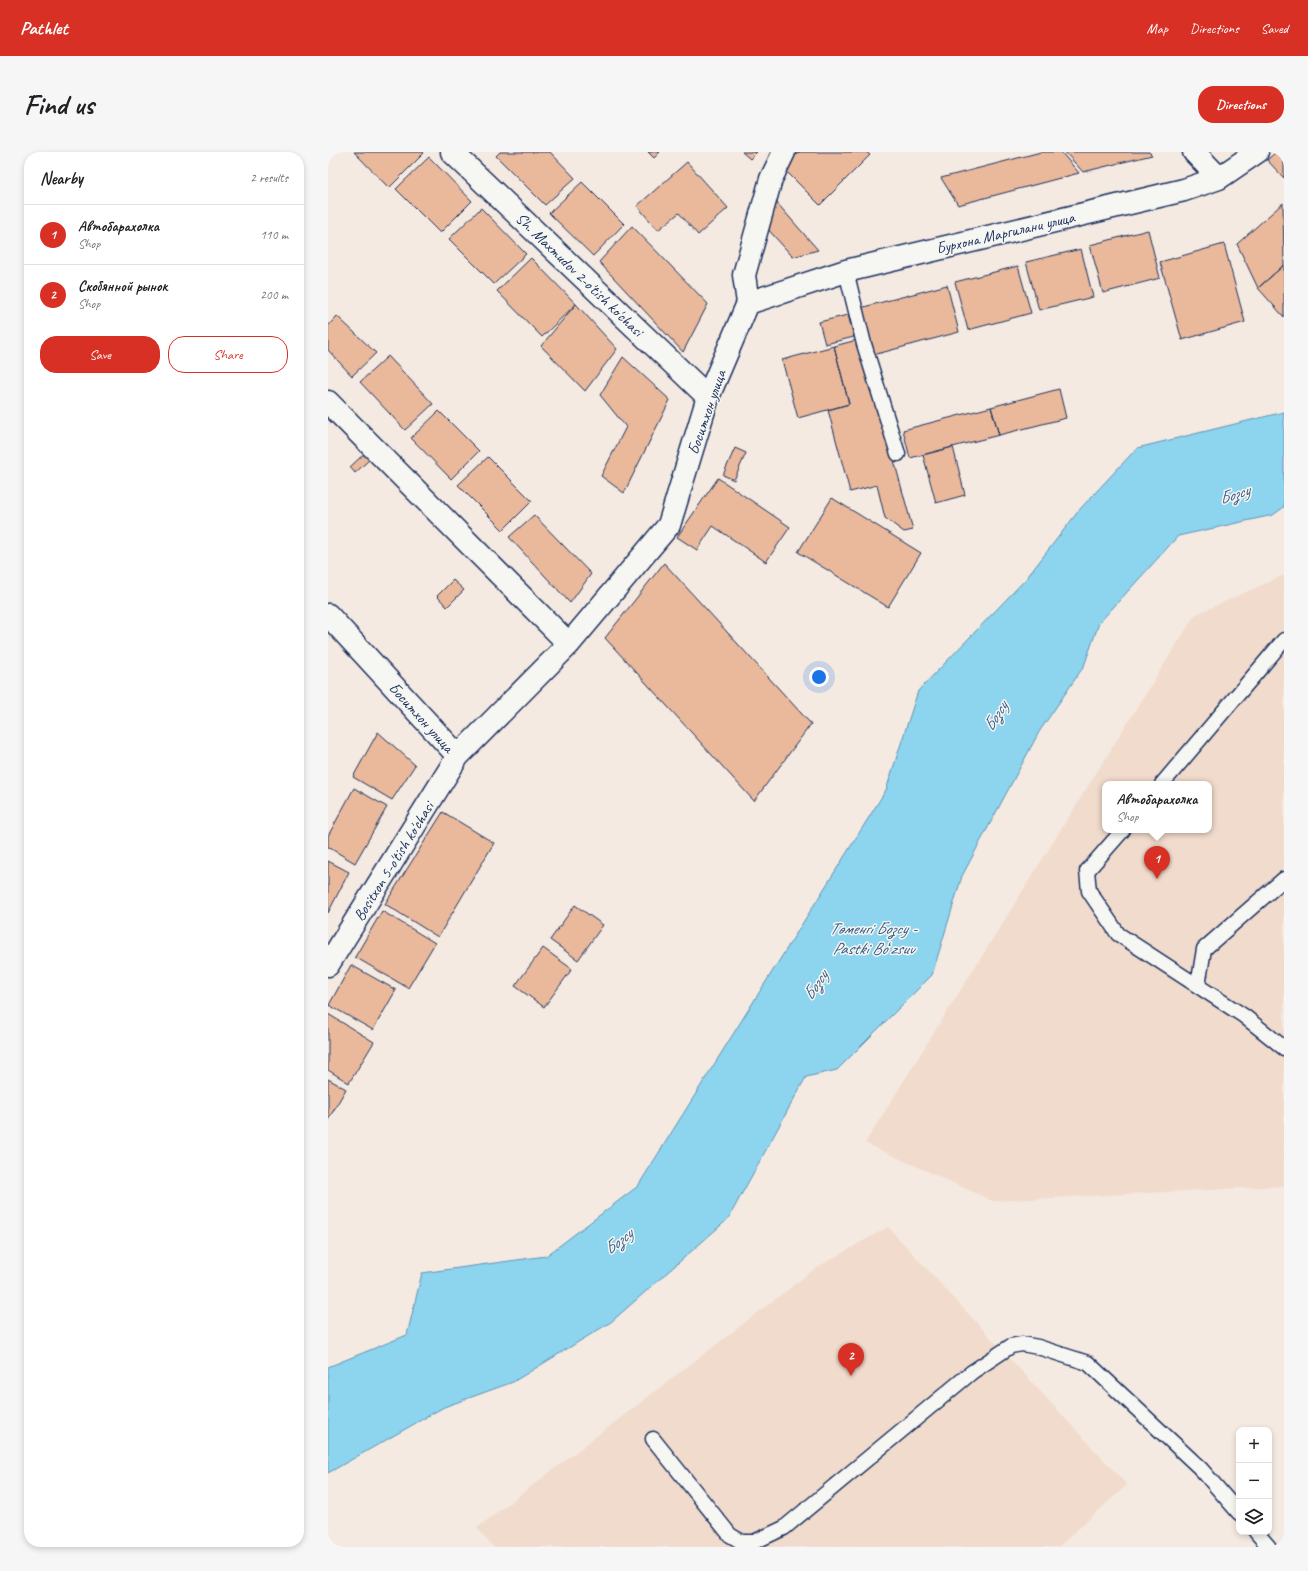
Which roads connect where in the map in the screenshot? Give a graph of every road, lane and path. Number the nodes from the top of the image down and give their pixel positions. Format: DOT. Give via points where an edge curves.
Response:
graph roads {
  1 [pos="452,152"];
  2 [pos="784,152"];
  3 [pos="1194,152"];
  4 [pos="1257,152"];
  5 [pos="1219,178"];
  6 [pos="846,270"];
  7 [pos="748,303"];
  8 [pos="708,397"];
  9 [pos="328,402"];
  10 [pos="898,454"];
  11 [pos="328,614"];
  12 [pos="1284,640"];
  13 [pos="569,644"];
  14 [pos="458,756"];
  15 [pos="1165,781"];
  16 [pos="1120,833"];
  17 [pos="1284,880"];
  18 [pos="328,965"];
  19 [pos="1198,986"];
  20 [pos="1284,1048"];
  21 [pos="653,1439"];
  22 [pos="1236,1510"];
  23 [pos="1259,1535"];
  24 [pos="1269,1547"];
  1 -- 8 [label="street, Sh. Maxmudov 2-o'tish ko'chasi"];
  2 -- 7 [label="street" via="772,179 744,275"];
  3 -- 5 [label="street"];
  4 -- 5 [label="street, Бурхона Маргилани улица"];
  5 -- 6 [label="street, Бурхона Маргилани улица" via="1184,190"];
  6 -- 7 [label="street, Бурхона Маргилани улица"];
  6 -- 10 [label="lane" via="864,344"];
  7 -- 8 [label="street, Боситхон улица"];
  8 -- 13 [label="street, Боситхон улица" via="669,525"];
  9 -- 13 [label="street"];
  11 -- 14 [label="street, Боситхон улица"];
  12 -- 15 [label="lane"];
  13 -- 14 [label="street, Боситхон улица"];
  14 -- 18 [label="street, Bositxon 5-o'tish ko'chasi"];
  16 -- 19 [label="lane" via="1087,871 1089,891 1118,934"];
  17 -- 19 [label="lane" via="1204,949"];
  19 -- 20 [label="lane" via="1244,1016"];
  21 -- 22 [label="lane" via="730,1535 742,1542 754,1542 784,1528 972,1372 1011,1346 1022,1344 1088,1363 1201,1469"];
  23 -- 24 [label="lane"];
}
